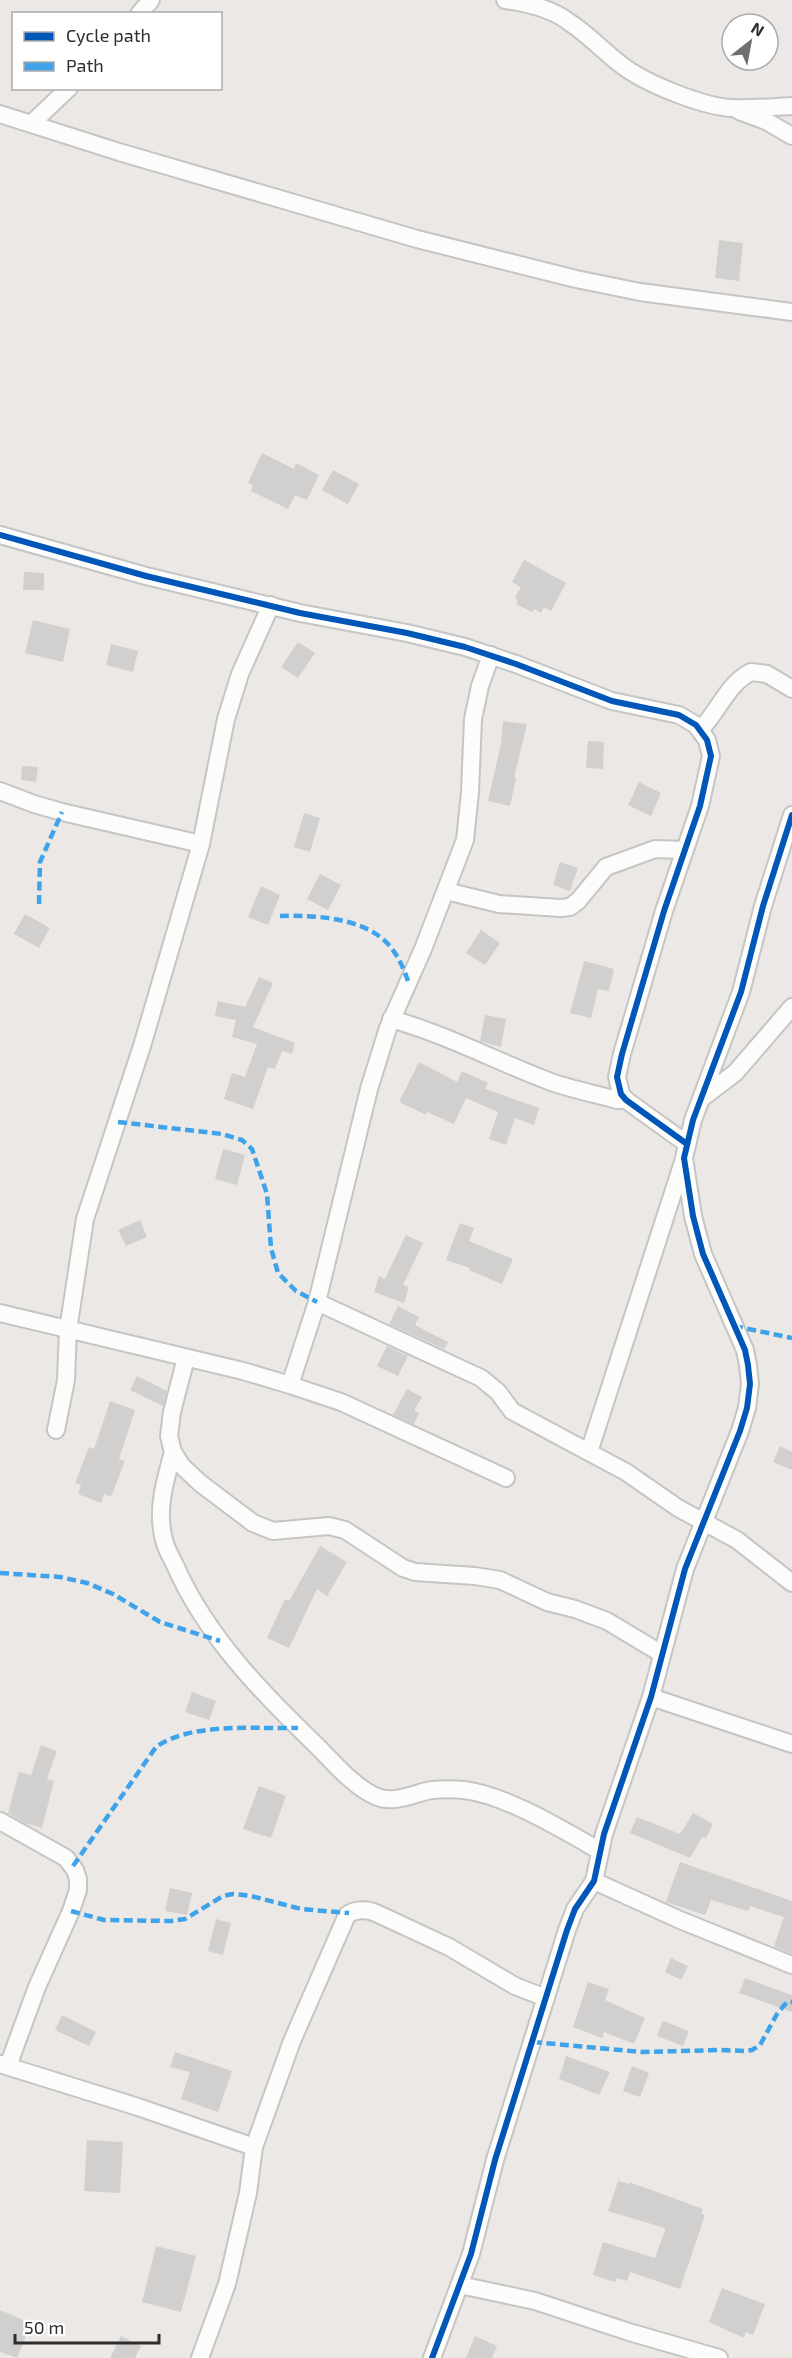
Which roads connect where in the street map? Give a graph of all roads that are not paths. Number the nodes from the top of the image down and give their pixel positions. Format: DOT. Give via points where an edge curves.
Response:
graph roads {
  1 [pos="151,0"];
  2 [pos="505,0"];
  3 [pos="551,6"];
  4 [pos="141,12"];
  5 [pos="67,90"];
  6 [pos="792,106"];
  7 [pos="731,108"];
  8 [pos="0,114"];
  9 [pos="32,123"];
  10 [pos="792,136"];
  11 [pos="792,312"];
  12 [pos="0,536"];
  13 [pos="271,604"];
  14 [pos="491,656"];
  15 [pos="792,689"];
  16 [pos="700,730"];
  17 [pos="0,790"];
  18 [pos="792,815"];
  19 [pos="201,843"];
  20 [pos="684,850"];
  21 [pos="447,891"];
  22 [pos="792,1007"];
  23 [pos="392,1019"];
  24 [pos="701,1098"];
  25 [pos="626,1100"];
  26 [pos="685,1151"];
  27 [pos="317,1302"];
  28 [pos="0,1313"];
  29 [pos="68,1330"];
  30 [pos="186,1358"];
  31 [pos="290,1384"];
  32 [pos="56,1430"];
  33 [pos="173,1452"];
  34 [pos="589,1452"];
  35 [pos="506,1478"];
  36 [pos="704,1523"];
  37 [pos="792,1583"];
  38 [pos="662,1654"];
  39 [pos="651,1697"];
  40 [pos="792,1744"];
  41 [pos="0,1821"];
  42 [pos="600,1851"];
  43 [pos="594,1881"];
  44 [pos="792,1965"];
  45 [pos="546,1998"];
  46 [pos="4,2065"];
  47 [pos="254,2147"];
  48 [pos="460,2285"];
  49 [pos="200,2358"];
  50 [pos="432,2358"];
  51 [pos="719,2358"];
  1 -- 4 [label="street"];
  2 -- 3 [label="street"];
  3 -- 7 [label="street" via="628,70 651,83"];
  5 -- 9 [label="street"];
  6 -- 7 [label="street"];
  7 -- 10 [label="street"];
  8 -- 9 [label="street"];
  9 -- 11 [label="street" via="417,239 576,279 640,292"];
  12 -- 13 [label="street"];
  13 -- 14 [label="street" via="407,633"];
  13 -- 19 [label="street" via="240,674 226,719"];
  14 -- 16 [label="street" via="612,701 679,715"];
  14 -- 21 [label="street" via="473,719 465,840"];
  15 -- 16 [label="street" via="767,674 751,672 735,682"];
  16 -- 20 [label="street" via="711,756 700,806"];
  17 -- 19 [label="street" via="34,804"];
  18 -- 24 [label="street" via="741,992"];
  19 -- 29 [label="street" via="142,1046 85,1219"];
  20 -- 21 [label="street" via="655,849 606,867 570,907 499,904"];
  20 -- 25 [label="street" via="617,1077"];
  21 -- 23 [label="street"];
  22 -- 24 [label="street" via="735,1073"];
  23 -- 25 [label="street" via="549,1081"];
  23 -- 27 [label="street" via="369,1089"];
  24 -- 26 [label="street"];
  25 -- 26 [label="street"];
  26 -- 34 [label="street"];
  26 -- 36 [label="street" via="693,1216 703,1254 745,1350 750,1384 740,1431"];
  27 -- 31 [label="street"];
  27 -- 34 [label="street" via="481,1378 512,1411"];
  28 -- 29 [label="street"];
  29 -- 30 [label="street"];
  29 -- 32 [label="street" via="67,1373"];
  30 -- 31 [label="street"];
  30 -- 33 [label="street" via="172,1412 169,1436"];
  31 -- 35 [label="street" via="341,1402"];
  33 -- 38 [label="street" via="200,1483 264,1528 339,1528 403,1568 500,1580 547,1602 607,1621"];
  33 -- 42 [label="street" via="160,1516 164,1541 189,1597 255,1682 331,1761 376,1796 395,1800 448,1789 483,1794"];
  34 -- 36 [label="street"];
  36 -- 37 [label="street" via="748,1547"];
  36 -- 38 [label="street" via="685,1569"];
  38 -- 39 [label="street"];
  39 -- 40 [label="street"];
  39 -- 42 [label="street"];
  41 -- 46 [label="street" via="66,1858 78,1879 71,1911"];
  42 -- 43 [label="street"];
  43 -- 44 [label="street"];
  43 -- 45 [label="street" via="572,1917"];
  45 -- 47 [label="street" via="515,1986 449,1947 376,1913 349,1913 291,2041"];
  45 -- 48 [label="street"];
  46 -- 47 [label="street"];
  47 -- 49 [label="street" via="248,2193 227,2284"];
  48 -- 50 [label="street"];
  48 -- 51 [label="street" via="536,2301"];
}
